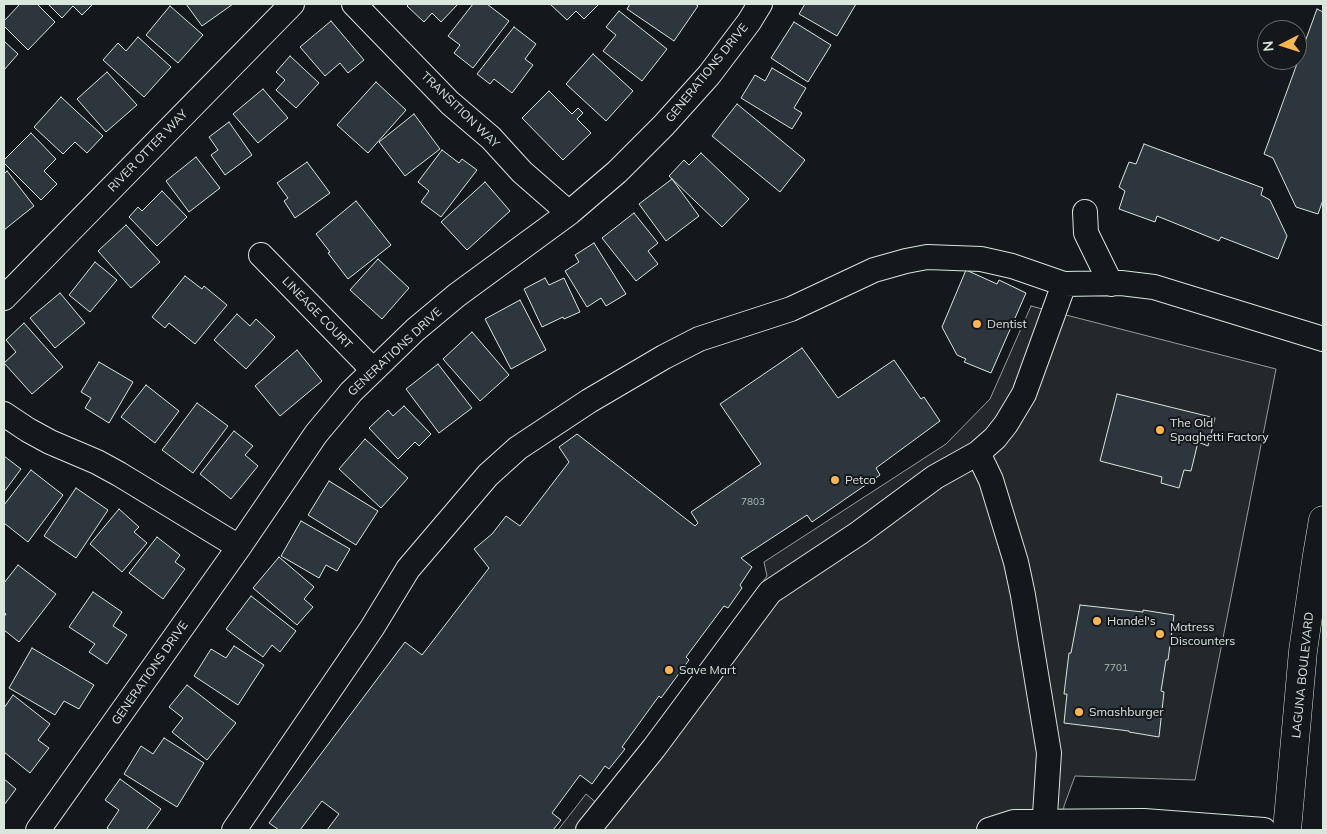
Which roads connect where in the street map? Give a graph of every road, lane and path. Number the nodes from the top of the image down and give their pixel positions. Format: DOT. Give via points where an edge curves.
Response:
graph roads {
  1 [pos="292,4"];
  2 [pos="354,4"];
  3 [pos="760,4"];
  4 [pos="1085,212"];
  5 [pos="570,213"];
  6 [pos="261,255"];
  7 [pos="1064,284"];
  8 [pos="1111,284"];
  9 [pos="4,298"];
  10 [pos="1323,339"];
  11 [pos="372,370"];
  12 [pos="4,414"];
  13 [pos="978,453"];
  14 [pos="1323,520"];
  15 [pos="239,547"];
  16 [pos="1045,826"];
  17 [pos="38,830"];
  18 [pos="234,830"];
  19 [pos="588,830"];
  20 [pos="989,830"];
  21 [pos="1264,830"];
  22 [pos="1287,830"];
  1 -- 9 [label="street, RIVER OTTER WAY"];
  2 -- 5 [label="street, TRANSITION WAY" via="450,103"];
  3 -- 5 [label="street, GENERATIONS DRIVE" via="708,75 664,125"];
  4 -- 8 [label="street" via="1086,233"];
  5 -- 11 [label="street, GENERATIONS DRIVE" via="457,295"];
  6 -- 11 [label="street, LINEAGE COURT"];
  7 -- 8 [label="street"];
  7 -- 13 [label="street" via="1024,394 1006,424"];
  7 -- 18 [label="street" via="981,259 927,257 906,261 868,273 791,309 700,340 589,401 518,448 488,475 420,555"];
  8 -- 10 [label="street" via="1154,286"];
  11 -- 15 [label="street, GENERATIONS DRIVE" via="316,434"];
  12 -- 15 [label="street" via="50,442 119,474"];
  13 -- 16 [label="street" via="991,480 1023,595 1050,753"];
  13 -- 19 [label="street" via="936,477 770,592 654,748"];
  14 -- 22 [label="main road, LAGUNA BOULEVARD" via="1303,651"];
  15 -- 17 [label="street, GENERATIONS DRIVE"];
  16 -- 20 [label="street" via="1014,822"];
  16 -- 21 [label="street" via="1144,820"];
}
